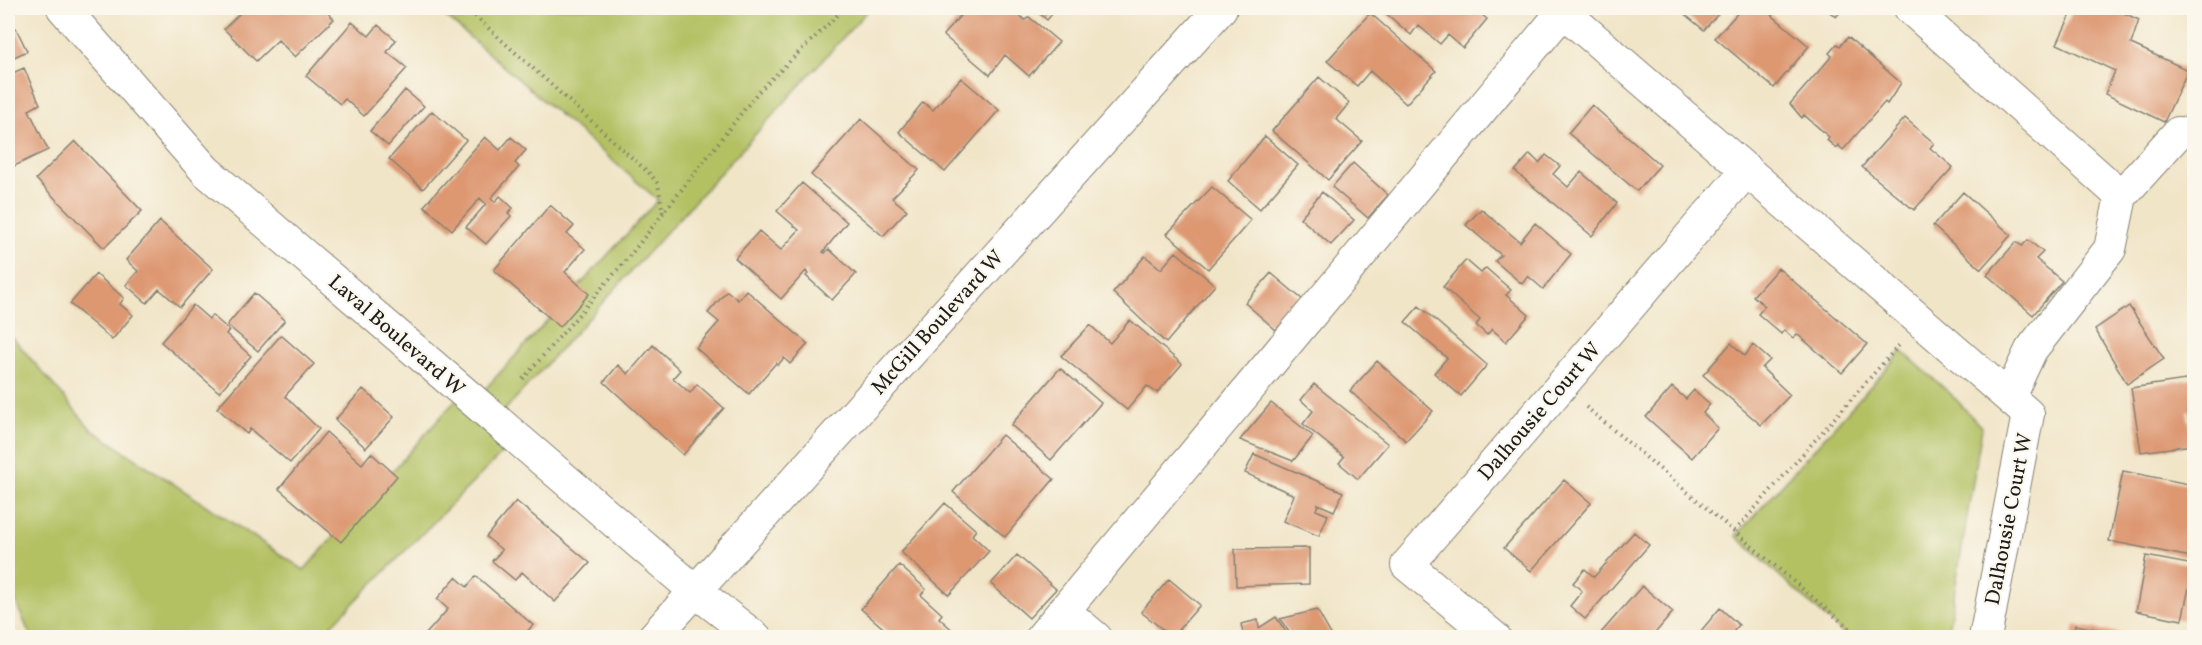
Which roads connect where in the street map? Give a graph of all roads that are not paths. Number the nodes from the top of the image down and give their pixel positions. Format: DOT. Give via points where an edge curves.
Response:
graph roads {
  1 [pos="63,8"];
  2 [pos="1221,8"];
  3 [pos="1910,8"];
  4 [pos="1563,9"];
  5 [pos="2178,133"];
  6 [pos="1747,170"];
  7 [pos="2121,196"];
  8 [pos="2009,397"];
  9 [pos="694,590"];
  10 [pos="1065,612"];
  11 [pos="653,638"];
  12 [pos="756,638"];
  13 [pos="1041,638"];
  14 [pos="1096,638"];
  15 [pos="1495,638"];
  16 [pos="1985,638"];
  1 -- 9 [label="street, Laval Boulevard W" via="206,171"];
  2 -- 9 [label="street, McGill Boulevard W"];
  3 -- 7 [label="street"];
  4 -- 6 [label="street, Dalhousie Court W"];
  4 -- 10 [label="street"];
  5 -- 7 [label="street"];
  6 -- 8 [label="street, Dalhousie Court W"];
  6 -- 15 [label="street, Dalhousie Court W" via="1407,565"];
  7 -- 8 [label="street" via="2110,249 2031,350"];
  8 -- 16 [label="street, Dalhousie Court W" via="2028,414"];
  9 -- 11 [label="street, McGill Boulevard W"];
  9 -- 12 [label="street, Laval Boulevard W"];
  10 -- 13 [label="street"];
  10 -- 14 [label="street"];
}
